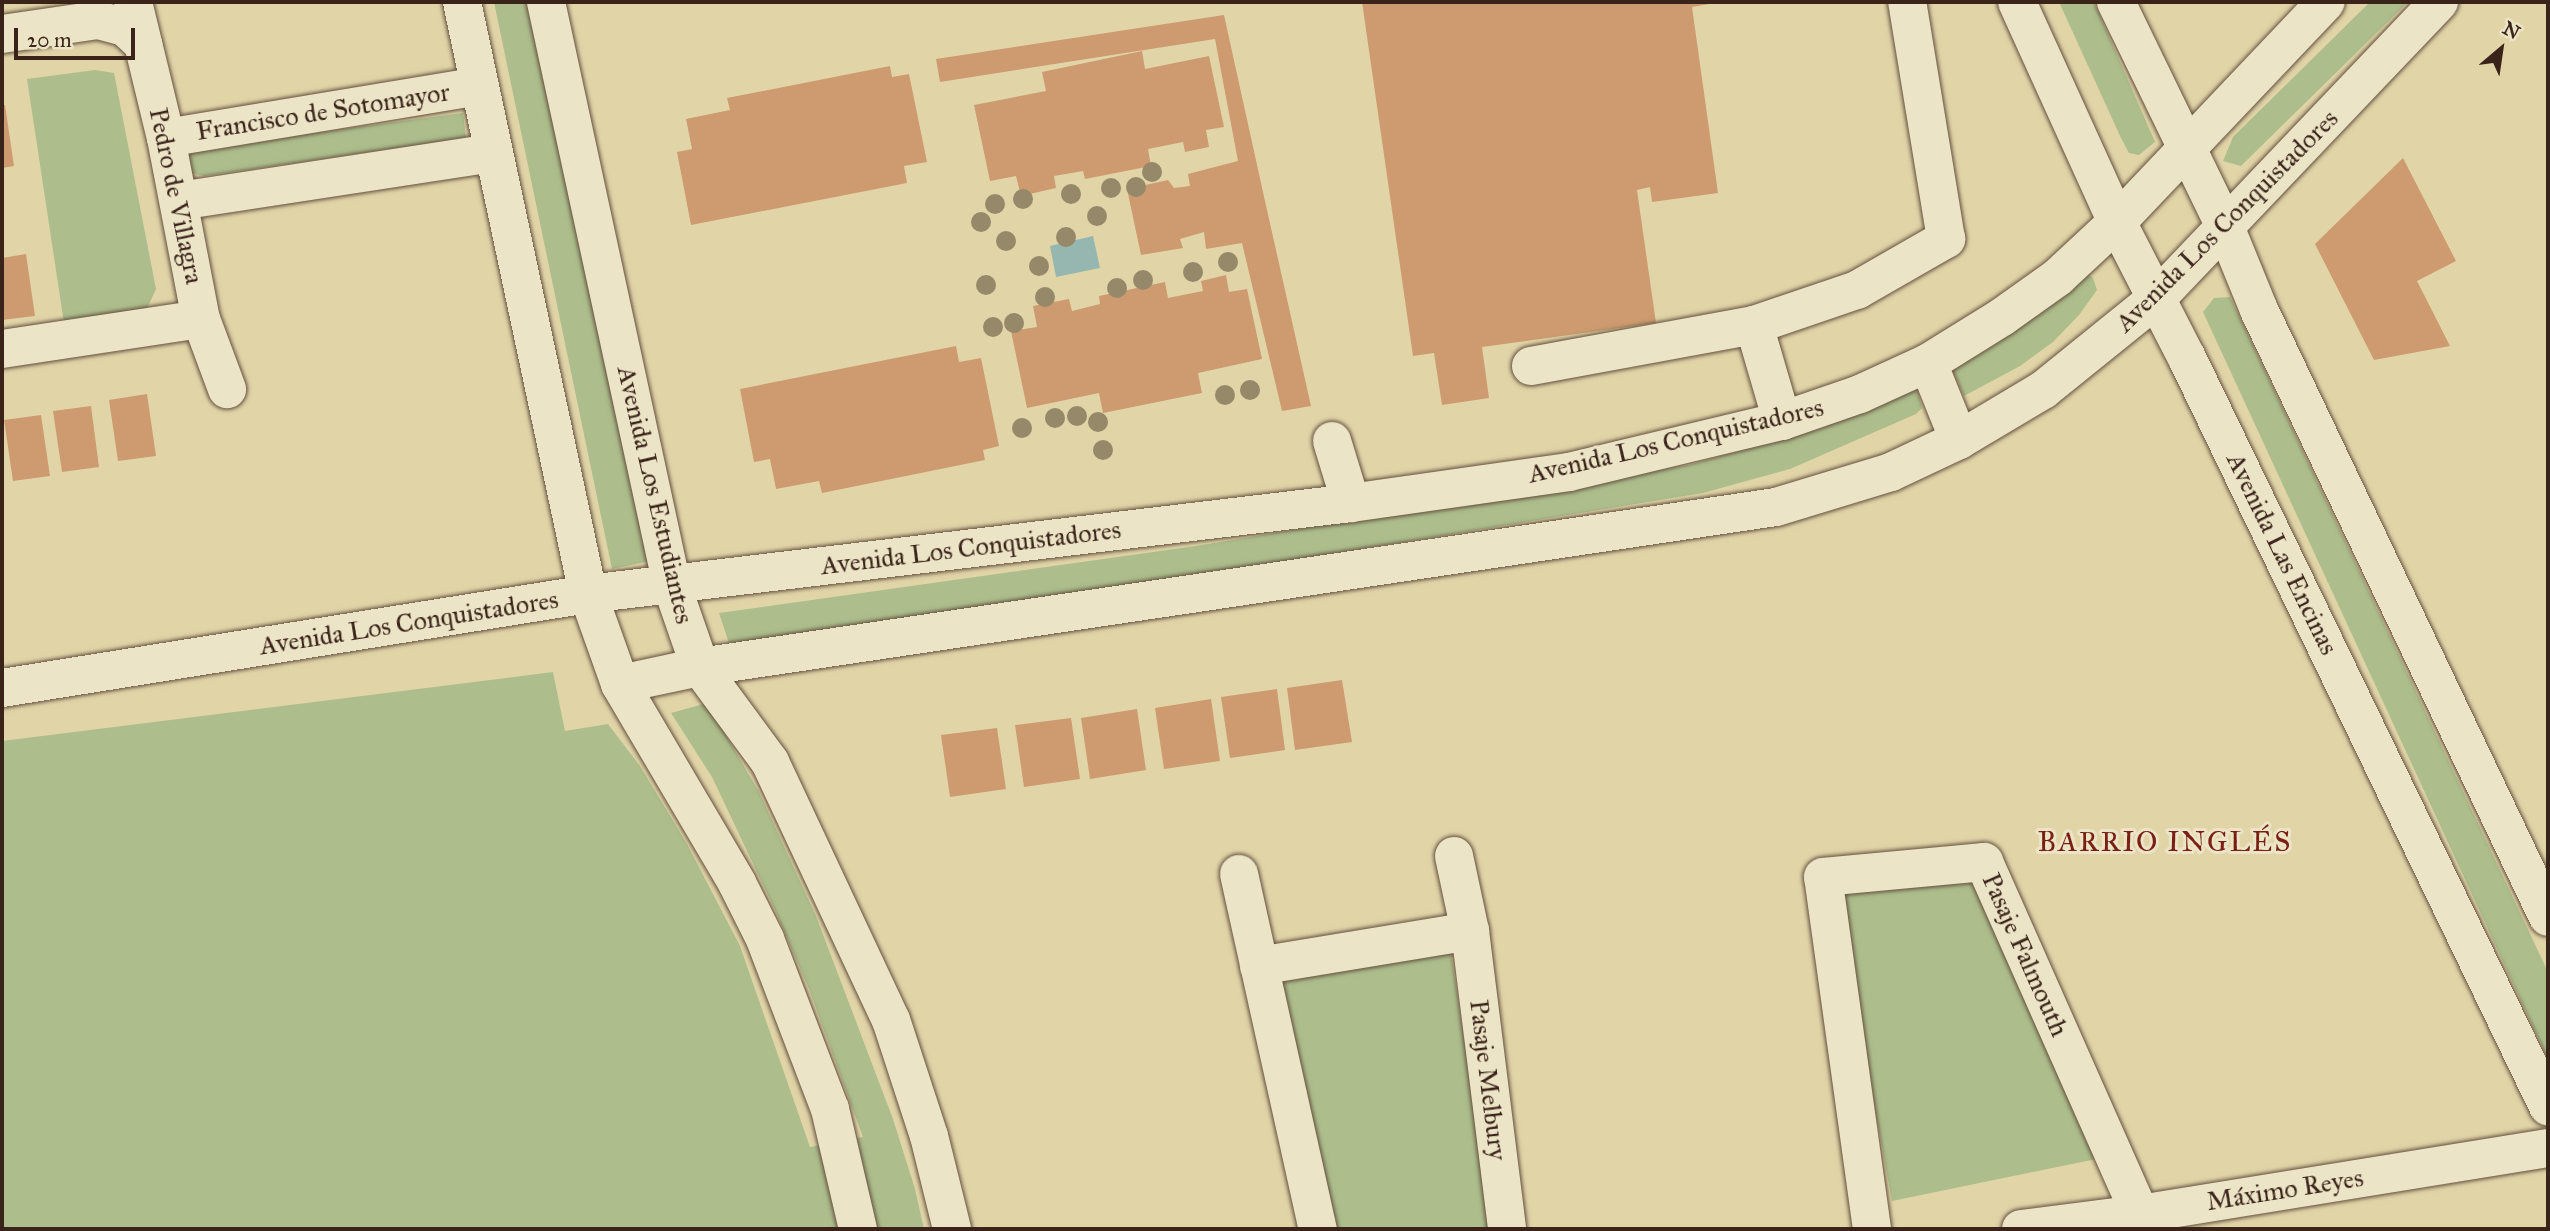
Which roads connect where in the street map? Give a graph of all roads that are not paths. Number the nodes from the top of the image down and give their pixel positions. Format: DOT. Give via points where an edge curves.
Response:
graph roads {
  1 [pos="133,2"];
  2 [pos="462,2"];
  3 [pos="546,2"];
  4 [pos="1907,2"];
  5 [pos="2017,2"];
  6 [pos="2116,2"];
  7 [pos="2326,2"];
  8 [pos="2439,2"];
  9 [pos="2,34"];
  10 [pos="143,44"];
  11 [pos="480,86"];
  12 [pos="166,138"];
  13 [pos="2188,150"];
  14 [pos="493,153"];
  15 [pos="179,201"];
  16 [pos="2118,222"];
  17 [pos="2225,229"];
  18 [pos="2157,299"];
  19 [pos="201,319"];
  20 [pos="1754,325"];
  21 [pos="2,349"];
  22 [pos="1928,363"];
  23 [pos="1531,366"];
  24 [pos="227,389"];
  25 [pos="1782,421"];
  26 [pos="1959,440"];
  27 [pos="1332,441"];
  28 [pos="1351,502"];
  29 [pos="672,586"];
  30 [pos="587,594"];
  31 [pos="700,667"];
  32 [pos="620,684"];
  33 [pos="2,688"];
  34 [pos="1454,856"];
  35 [pos="1239,874"];
  36 [pos="2548,917"];
  37 [pos="1470,931"];
  38 [pos="1259,966"];
  39 [pos="2548,1107"];
  40 [pos="2548,1148"];
  41 [pos="2140,1214"];
  42 [pos="858,1229"];
  43 [pos="952,1229"];
  44 [pos="1318,1229"];
  45 [pos="1507,1229"];
  46 [pos="1872,1229"];
  47 [pos="2021,1229"];
  1 -- 10 [label="street, Pedro de Villagra"];
  2 -- 11 [label="street"];
  3 -- 29 [label="street, Avenida Los Estudiantes"];
  4 -- 20 [label="street" via="1946,239 1857,290"];
  5 -- 16 [label="street, Avenida Las Encinas"];
  6 -- 13 [label="street"];
  7 -- 13 [label="street, Avenida Los Conquistadores"];
  8 -- 17 [label="street, Avenida Los Conquistadores"];
  9 -- 10 [label="street" via="98,20 125,27"];
  10 -- 12 [label="street, Pedro de Villagra"];
  11 -- 12 [label="street, Francisco de Sotomayor"];
  11 -- 14 [label="street"];
  12 -- 15 [label="street, Pedro de Villagra"];
  13 -- 16 [label="street, Avenida Los Conquistadores"];
  13 -- 17 [label="street"];
  14 -- 15 [label="street"];
  14 -- 30 [label="street"];
  15 -- 19 [label="street, Pedro de Villagra"];
  16 -- 18 [label="street, Avenida Las Encinas"];
  16 -- 22 [label="street, Avenida Los Conquistadores" via="2058,277"];
  17 -- 18 [label="street, Avenida Los Conquistadores"];
  17 -- 36 [label="street" via="2259,310"];
  18 -- 26 [label="street, Avenida Los Conquistadores" via="2043,390"];
  18 -- 39 [label="street, Avenida Las Encinas"];
  19 -- 21 [label="street"];
  19 -- 24 [label="street, Pedro de Villagra"];
  20 -- 23 [label="street"];
  20 -- 25 [label="street"];
  22 -- 25 [label="street, Avenida Los Conquistadores" via="1860,394"];
  22 -- 26 [label="street"];
  25 -- 28 [label="street, Avenida Los Conquistadores" via="1569,472"];
  26 -- 31 [label="street, Avenida Los Conquistadores" via="1892,472 1776,507"];
  27 -- 28 [label="street"];
  28 -- 29 [label="street, Avenida Los Conquistadores"];
  29 -- 30 [label="street, Avenida Los Conquistadores"];
  29 -- 31 [label="street, Avenida Los Estudiantes"];
  30 -- 32 [label="street"];
  30 -- 33 [label="street, Avenida Los Conquistadores"];
  31 -- 32 [label="street, Avenida Los Conquistadores"];
  31 -- 43 [label="street, Avenida Los Estudiantes" via="770,762 849,925 891,1020 929,1136"];
  32 -- 42 [label="street" via="765,939 830,1109"];
  34 -- 37 [label="street, Pasaje Melbury"];
  35 -- 38 [label="street"];
  37 -- 38 [label="street"];
  37 -- 45 [label="street, Pasaje Melbury"];
  38 -- 44 [label="street"];
  40 -- 41 [label="street, Máximo Reyes"];
  41 -- 46 [label="street, Pasaje Falmouth" via="1984,862 1823,877"];
  41 -- 47 [label="street, Máximo Reyes"];
}
